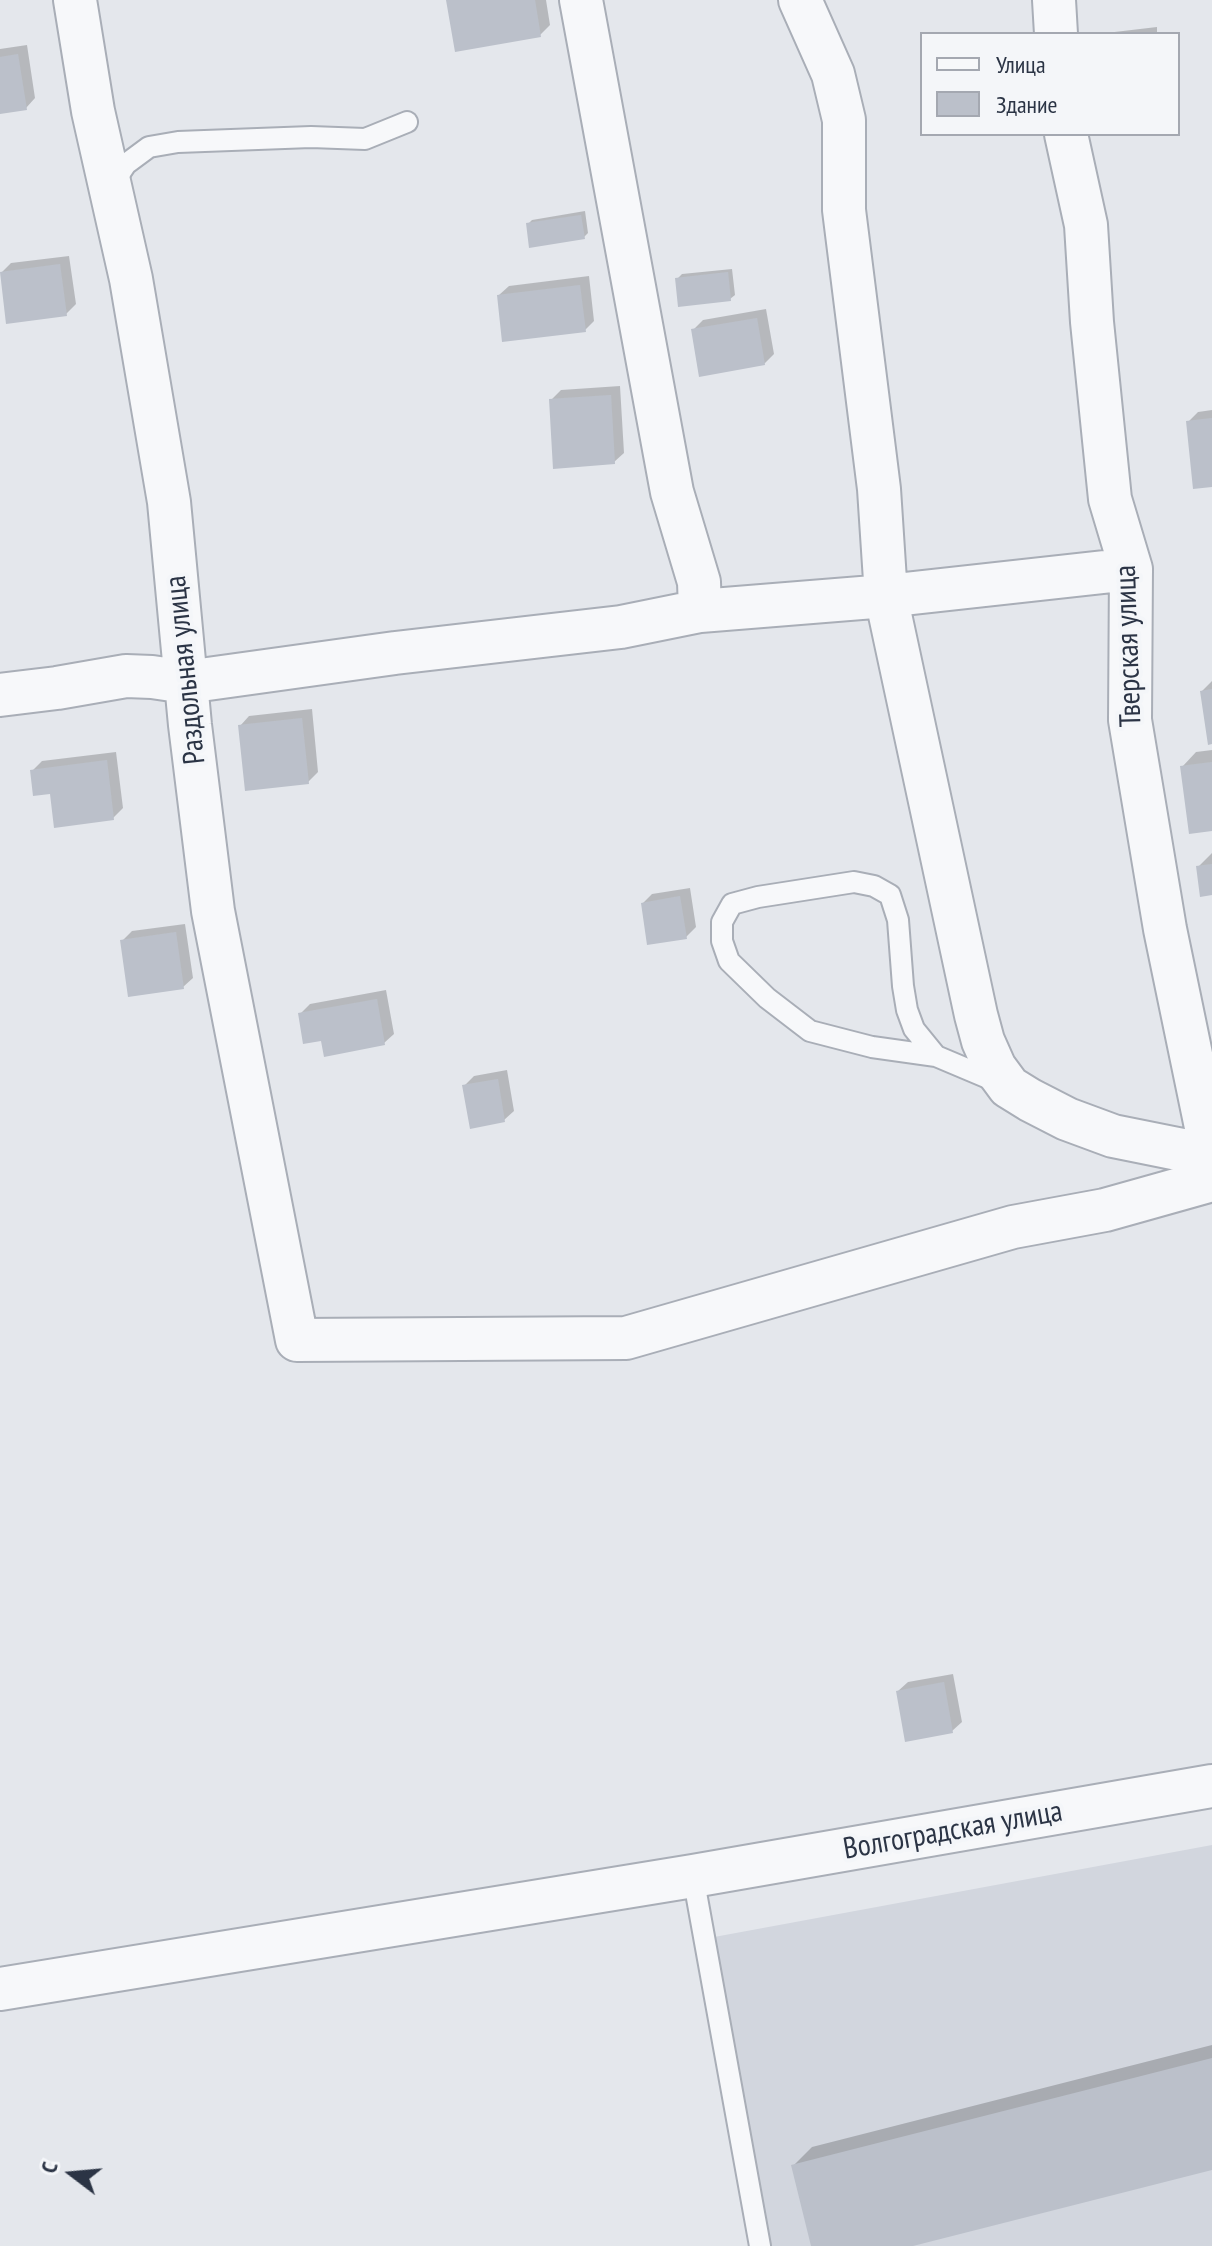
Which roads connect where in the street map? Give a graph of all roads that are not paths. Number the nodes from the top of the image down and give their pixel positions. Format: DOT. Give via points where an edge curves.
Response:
graph roads {
  1 [pos="75,0"];
  2 [pos="581,0"];
  3 [pos="800,0"];
  4 [pos="1054,0"];
  5 [pos="1056,32"];
  6 [pos="407,122"];
  7 [pos="1066,136"];
  8 [pos="110,187"];
  9 [pos="1131,569"];
  10 [pos="886,596"];
  11 [pos="700,611"];
  12 [pos="186,682"];
  13 [pos="0,695"];
  14 [pos="936,1056"];
  15 [pos="1009,1087"];
  16 [pos="1212,1156"];
  17 [pos="1212,1180"];
  18 [pos="1212,1786"];
  19 [pos="693,1876"];
  20 [pos="0,1989"];
  21 [pos="760,2246"];
  1 -- 8 [label="street, Раздольная улица"];
  2 -- 11 [label="street" via="672,492 699,582"];
  3 -- 10 [label="street" via="833,74 844,120 844,210 879,489"];
  4 -- 5 [label="street"];
  6 -- 8 [label="lane" via="365,139 193,141 149,147 126,164"];
  7 -- 9 [label="street, Тверская улица" via="1086,225 1110,499"];
  8 -- 12 [label="street, Раздольная улица" via="169,502"];
  9 -- 10 [label="street"];
  9 -- 16 [label="street, Тверская улица" via="1130,720 1165,929"];
  10 -- 11 [label="street"];
  10 -- 15 [label="street" via="976,1015 995,1068"];
  11 -- 12 [label="street" via="621,627"];
  12 -- 13 [label="street" via="126,676"];
  12 -- 17 [label="street, Раздольная улица" via="213,911 297,1340 626,1338 1013,1227 1105,1210"];
  14 -- 14 [label="lane" via="914,1029 907,1010 898,920 890,895 854,882 732,904 722,922 729,961 790,1017 810,1031"];
  14 -- 15 [label="lane"];
  15 -- 16 [label="street" via="1113,1136"];
  18 -- 19 [label="street, Волгоградская улица"];
  19 -- 20 [label="street, Волгоградская улица"];
  19 -- 21 [label="lane"];
}
